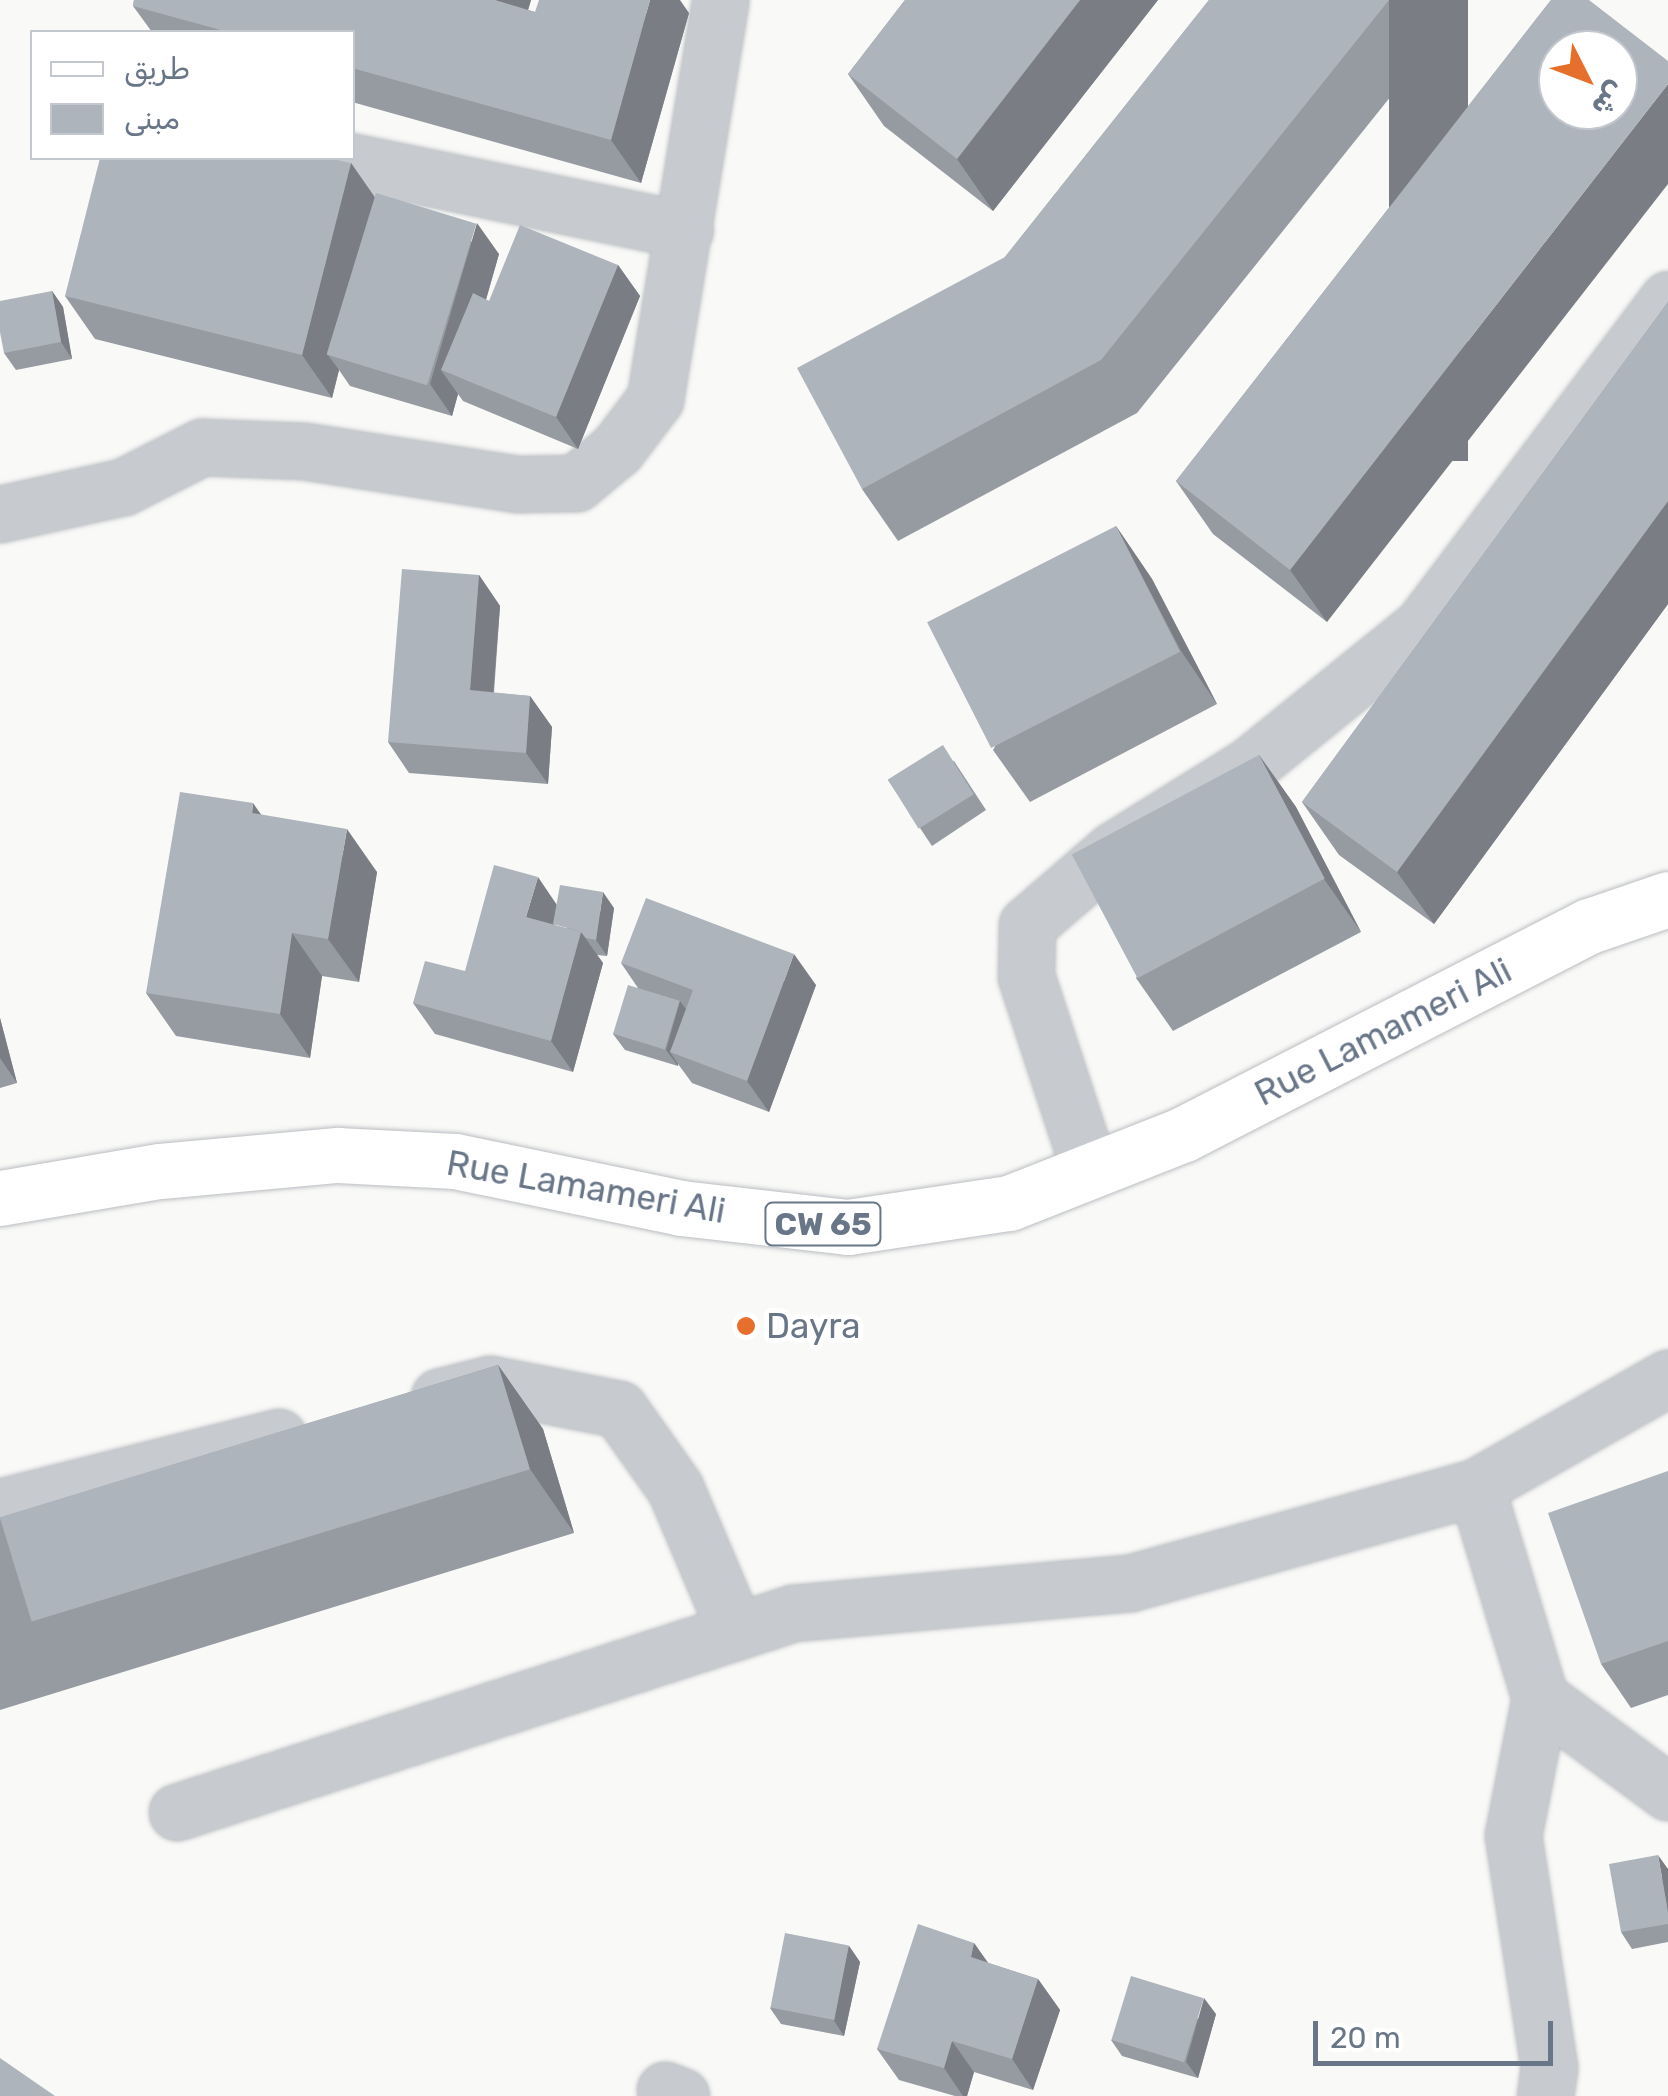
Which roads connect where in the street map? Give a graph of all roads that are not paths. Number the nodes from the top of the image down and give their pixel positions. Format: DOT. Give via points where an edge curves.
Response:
graph roads {
  1 [pos="720,0"];
  2 [pos="344,160"];
  3 [pos="685,230"];
  4 [pos="1668,299"];
  5 [pos="0,514"];
  6 [pos="1668,900"];
  7 [pos="1090,1171"];
  8 [pos="0,1198"];
  9 [pos="1668,1378"];
  10 [pos="396,1407"];
  11 [pos="321,1426"];
  12 [pos="1476,1487"];
  13 [pos="0,1507"];
  14 [pos="736,1632"];
  15 [pos="1540,1698"];
  16 [pos="1668,1792"];
  17 [pos="177,1812"];
  18 [pos="1545,2096"];
  1 -- 3 [label="street"];
  2 -- 3 [label="street"];
  3 -- 5 [label="street" via="655,398 617,449 576,482 518,484 304,451 202,447 123,487"];
  4 -- 7 [label="street" via="1422,626 1248,766 1114,850 1027,925 1026,976"];
  6 -- 7 [label="main road, Rue Lamameri Ali / CW 65" via="1589,926 1184,1134"];
  7 -- 8 [label="main road, Rue Lamameri Ali / CW 65" via="1009,1203 848,1227 680,1208 455,1161 337,1155 160,1171"];
  9 -- 12 [label="street"];
  10 -- 14 [label="street" via="490,1384 620,1409 675,1488"];
  11 -- 13 [label="street"];
  12 -- 14 [label="street" via="1130,1583 794,1613"];
  12 -- 15 [label="street"];
  14 -- 17 [label="street"];
  15 -- 16 [label="street"];
  15 -- 18 [label="street" via="1513,1835 1548,2068"];
}
